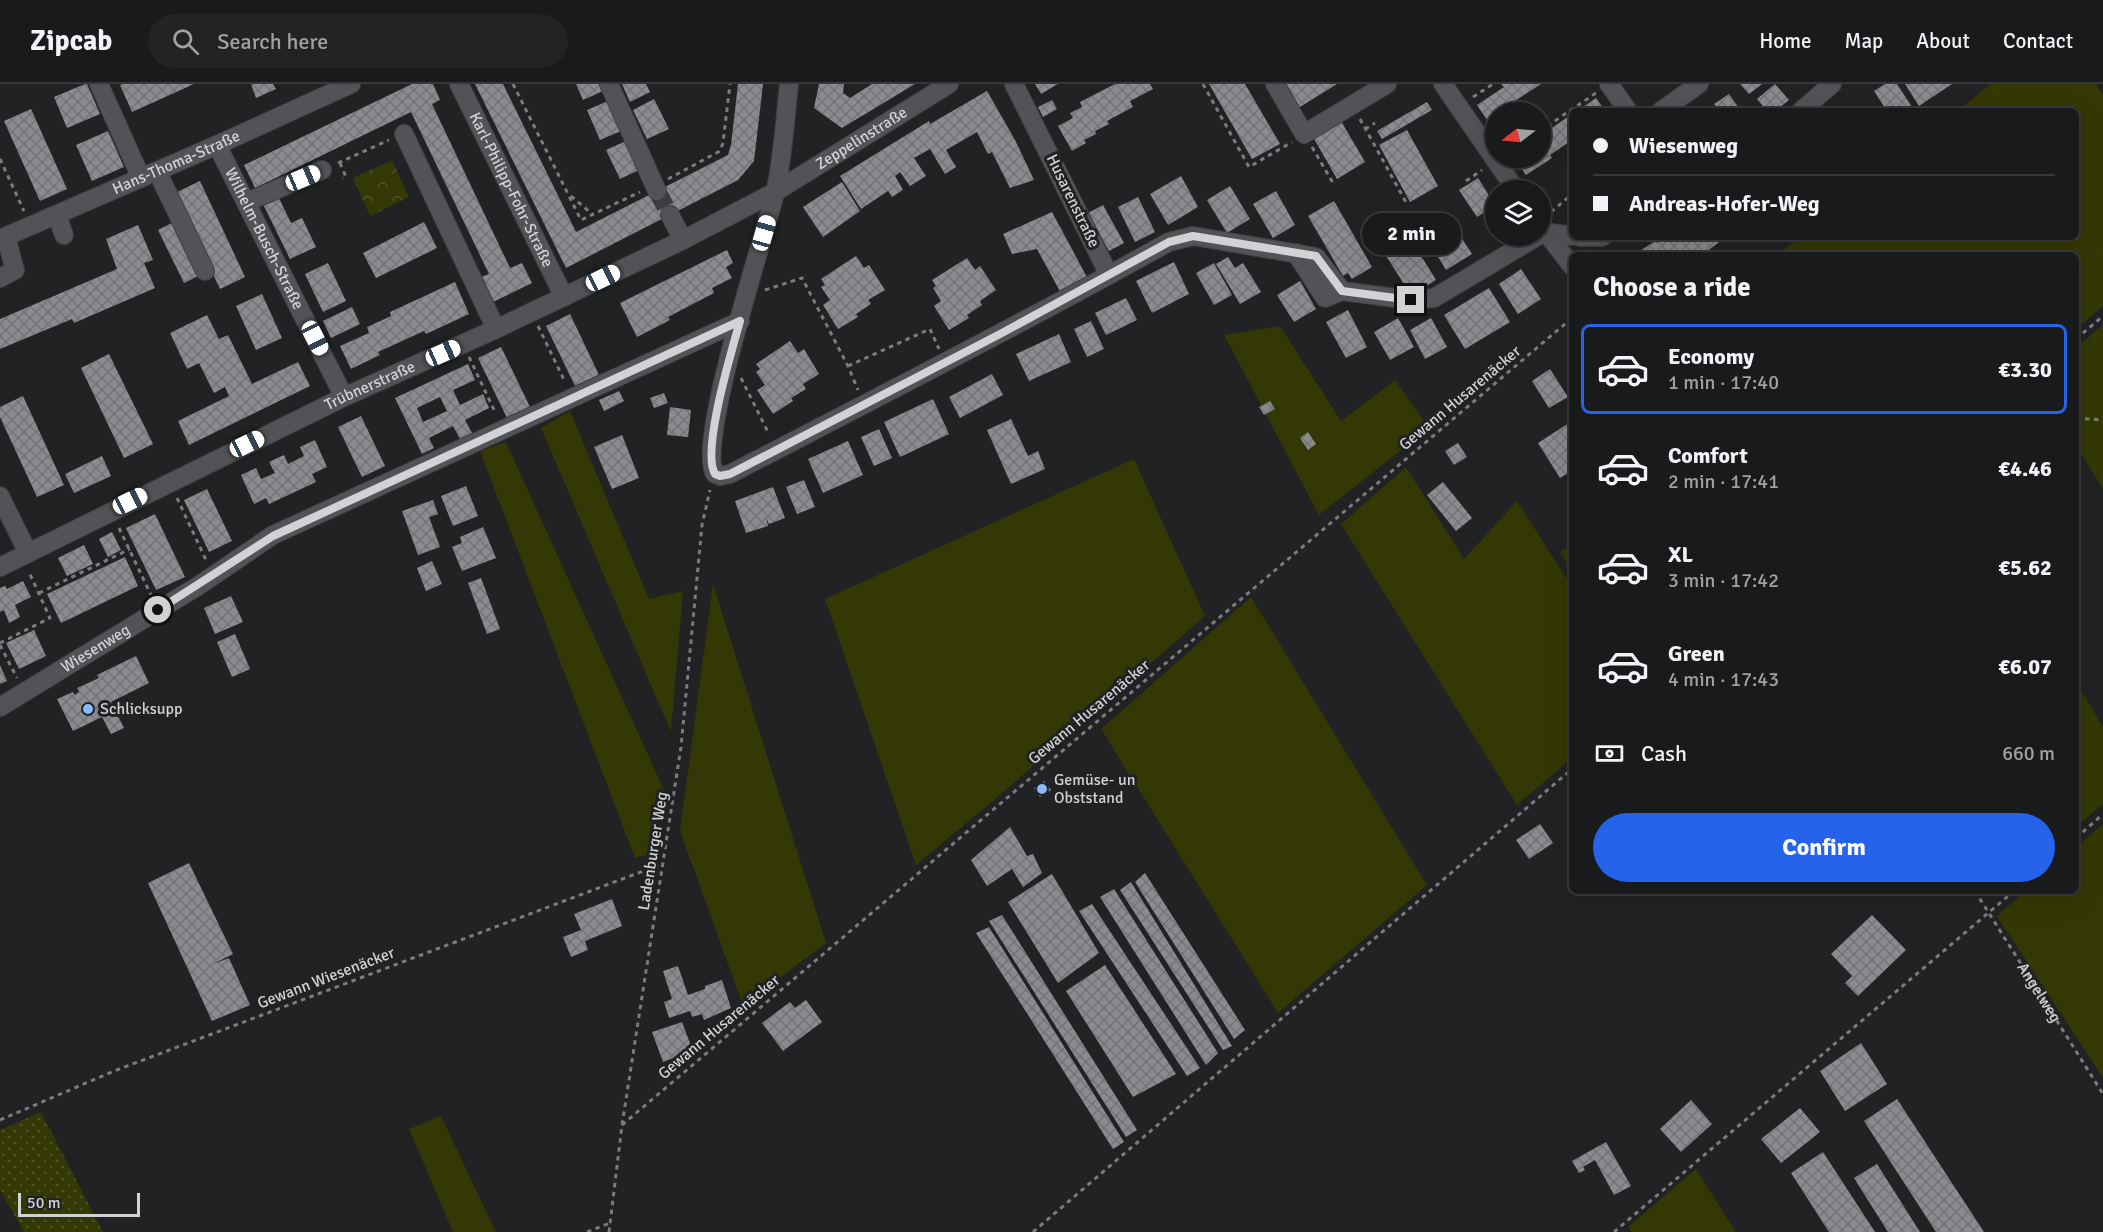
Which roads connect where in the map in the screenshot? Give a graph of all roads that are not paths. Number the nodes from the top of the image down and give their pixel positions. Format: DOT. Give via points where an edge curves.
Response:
graph roads {
  1 [pos="99,84"];
  2 [pos="351,84"];
  3 [pos="459,84"];
  4 [pos="609,84"];
  5 [pos="789,84"];
  6 [pos="949,84"];
  7 [pos="1014,84"];
  8 [pos="1275,84"];
  9 [pos="1387,84"];
  10 [pos="1443,84"];
  11 [pos="1609,84"];
  12 [pos="1699,84"];
  13 [pos="1832,84"];
  14 [pos="316,91"];
  15 [pos="1626,108"];
  16 [pos="1665,108"];
  17 [pos="1804,108"];
  18 [pos="404,134"];
  19 [pos="217,145"];
  20 [pos="322,170"];
  21 [pos="149,174"];
  22 [pos="1509,180"];
  23 [pos="656,188"];
  24 [pos="775,192"];
  25 [pos="246,202"];
  26 [pos="57,215"];
  27 [pos="670,215"];
  28 [pos="1551,230"];
  29 [pos="1569,235"];
  30 [pos="64,236"];
  31 [pos="1551,237"];
  32 [pos="3,238"];
  33 [pos="683,240"];
  34 [pos="1515,246"];
  35 [pos="1569,262"];
  36 [pos="205,271"];
  37 [pos="1109,274"];
  38 [pos="0,278"];
  39 [pos="564,297"];
  40 [pos="740,321"];
  41 [pos="496,329"];
  42 [pos="344,397"];
  43 [pos="0,496"];
  44 [pos="25,555"];
  45 [pos="0,567"];
  46 [pos="0,707"];
  1 -- 21 [label="street"];
  2 -- 14 [label="street, Hans-Thoma-Straße"];
  3 -- 39 [label="street, Karl-Philipp-Fohr-Straße"];
  4 -- 23 [label="street"];
  5 -- 24 [label="street"];
  6 -- 24 [label="street, Zeppelinstraße"];
  7 -- 37 [label="street, Husarenstraße"];
  8 -- 9 [label="street" via="1304,134"];
  10 -- 22 [label="street"];
  11 -- 15 [label="street"];
  12 -- 16 [label="street"];
  13 -- 17 [label="street"];
  14 -- 19 [label="street, Hans-Thoma-Straße"];
  18 -- 41 [label="street"];
  19 -- 21 [label="street, Hans-Thoma-Straße"];
  19 -- 25 [label="street, Wilhelm-Busch-Straße"];
  20 -- 25 [label="street"];
  21 -- 26 [label="street, Hans-Thoma-Straße"];
  21 -- 36 [label="street"];
  24 -- 33 [label="street, Trübnerstraße"];
  24 -- 40 [label="street"];
  25 -- 42 [label="street, Wilhelm-Busch-Straße"];
  26 -- 30 [label="street"];
  26 -- 32 [label="street, Hans-Thoma-Straße"];
  27 -- 33 [label="street"];
  28 -- 29 [label="street"];
  31 -- 35 [label="street"];
  32 -- 38 [label="street" via="15,270"];
  33 -- 39 [label="street, Trübnerstraße"];
  34 -- 37 [label="street" via="1434,298 1411,300 1342,291 1316,256 1193,236 1169,242"];
  37 -- 40 [label="street" via="864,405 720,476 715,474 710,459 713,432"];
  39 -- 41 [label="street, Trübnerstraße"];
  40 -- 46 [label="street, Wiesenweg" via="273,536"];
  41 -- 42 [label="street, Trübnerstraße"];
  42 -- 44 [label="street, Trübnerstraße"];
  43 -- 44 [label="street"];
  44 -- 45 [label="street, Trübnerstraße"];
}
